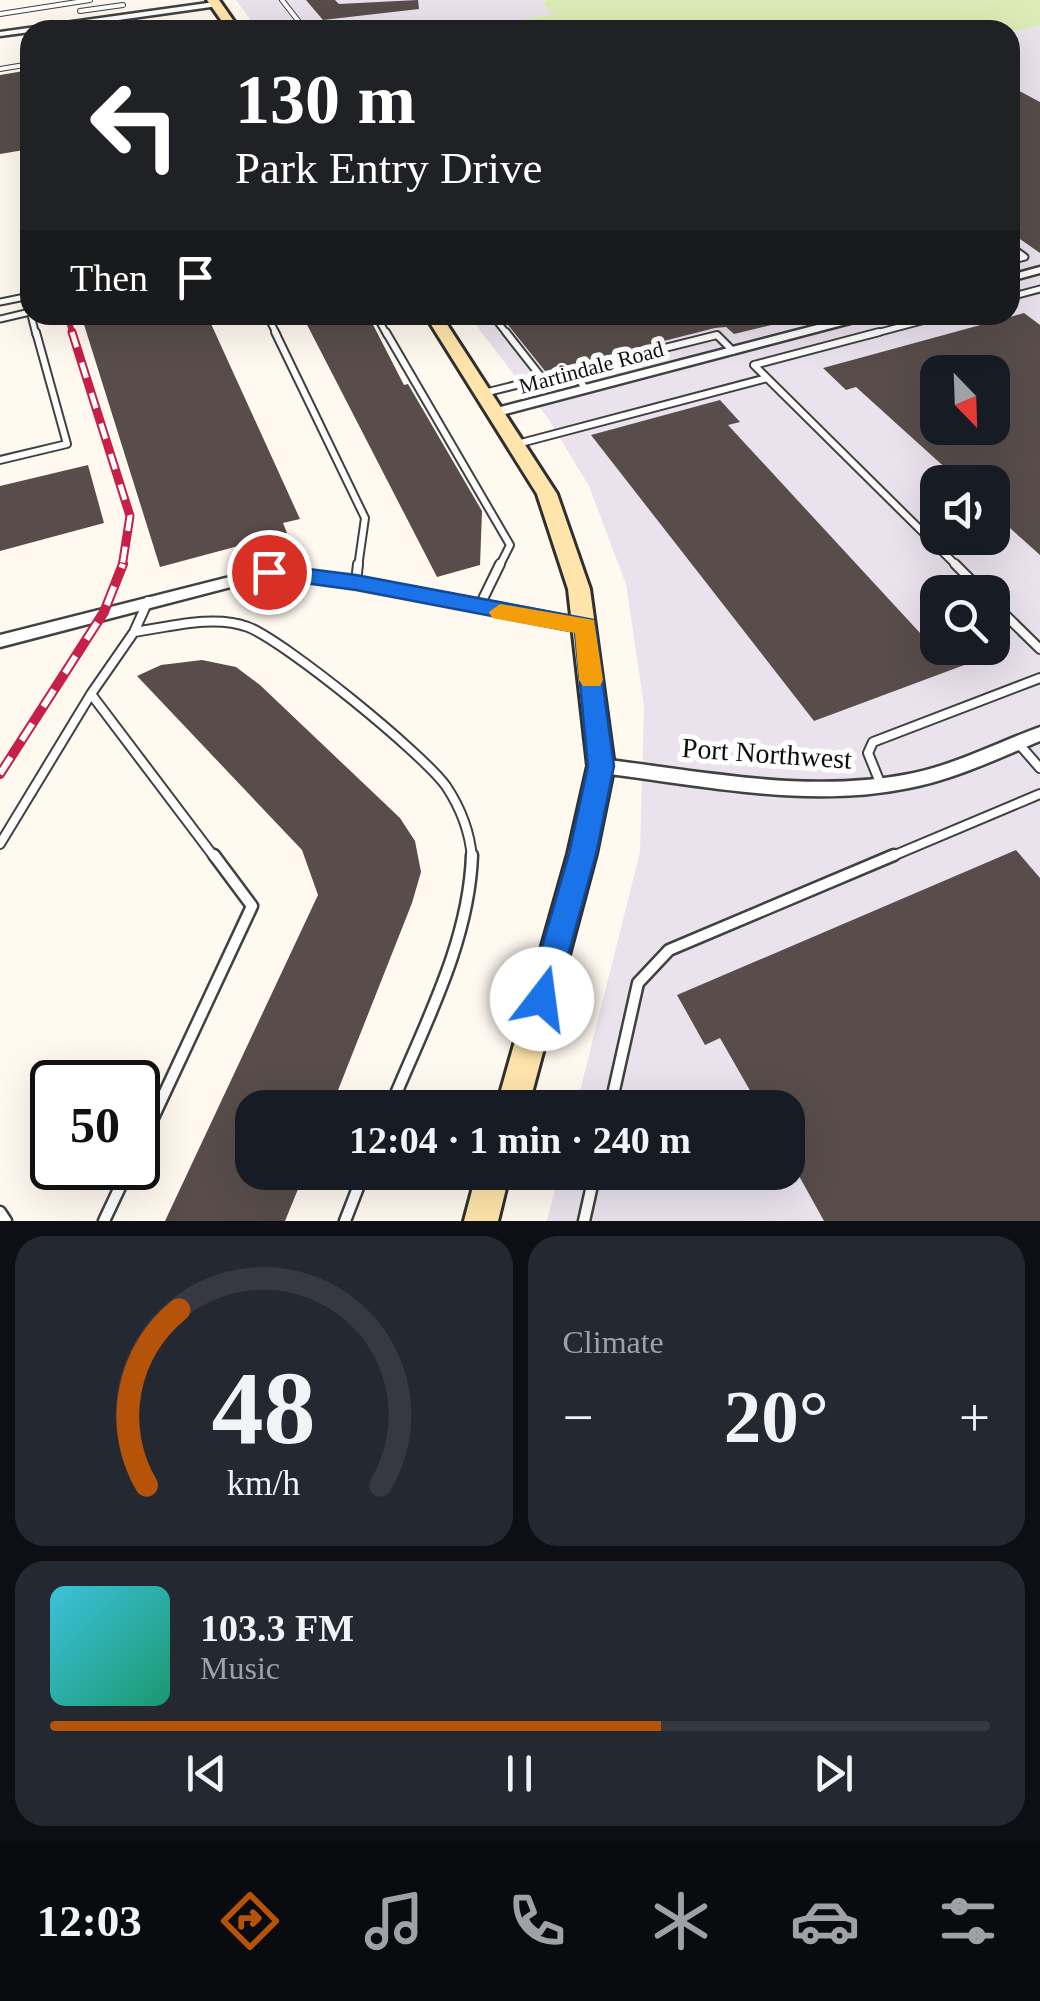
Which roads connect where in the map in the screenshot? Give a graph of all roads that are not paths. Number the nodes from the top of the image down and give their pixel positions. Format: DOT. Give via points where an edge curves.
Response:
graph roads {
  1 [pos="91,0"];
  2 [pos="282,0"];
  3 [pos="214,2"];
  4 [pos="124,5"];
  5 [pos="80,11"];
  6 [pos="0,14"];
  7 [pos="80,20"];
  8 [pos="99,20"];
  9 [pos="298,20"];
  10 [pos="34,325"];
  11 [pos="272,325"];
  12 [pos="382,325"];
  13 [pos="439,325"];
  14 [pos="500,325"];
  15 [pos="812,325"];
  16 [pos="906,325"];
  17 [pos="732,350"];
  18 [pos="572,371"];
  19 [pos="542,378"];
  20 [pos="767,378"];
  21 [pos="586,389"];
  22 [pos="490,403"];
  23 [pos="517,444"];
  24 [pos="0,460"];
  25 [pos="966,575"];
  26 [pos="356,582"];
  27 [pos="148,600"];
  28 [pos="478,608"];
  29 [pos="1010,620"];
  30 [pos="586,626"];
  31 [pos="134,632"];
  32 [pos="0,641"];
  33 [pos="1040,649"];
  34 [pos="1040,678"];
  35 [pos="91,694"];
  36 [pos="1040,734"];
  37 [pos="1018,743"];
  38 [pos="601,766"];
  39 [pos="1040,768"];
  40 [pos="882,785"];
  41 [pos="1040,794"];
  42 [pos="0,844"];
  43 [pos="397,1090"];
  44 [pos="517,1090"];
  45 [pos="614,1090"];
  46 [pos="160,1103"];
  47 [pos="119,1190"];
  48 [pos="357,1190"];
  49 [pos="489,1190"];
  50 [pos="591,1190"];
  51 [pos="0,1212"];
  52 [pos="6,1221"];
  53 [pos="104,1221"];
  54 [pos="345,1221"];
  55 [pos="481,1221"];
  56 [pos="584,1221"];
  1 -- 5 [label="lane"];
  1 -- 6 [label="lane"];
  2 -- 9 [label="lane"];
  3 -- 8 [label="street"];
  4 -- 5 [label="lane"];
  5 -- 7 [label="lane"];
  10 -- 24 [label="lane" via="68,444"];
  11 -- 26 [label="lane" via="365,518"];
  12 -- 28 [label="lane" via="510,546"];
  13 -- 22 [label="main road"];
  14 -- 19 [label="lane"];
  15 -- 17 [label="street, Martindale Road"];
  16 -- 20 [label="lane" via="754,365"];
  17 -- 18 [label="lane" via="717,335"];
  17 -- 21 [label="street, Martindale Road"];
  18 -- 19 [label="lane"];
  18 -- 21 [label="lane"];
  19 -- 22 [label="lane"];
  20 -- 23 [label="lane"];
  20 -- 25 [label="lane"];
  21 -- 22 [label="street, Martindale Road"];
  22 -- 23 [label="main road"];
  23 -- 30 [label="main road" via="548,494"];
  26 -- 27 [label="street" via="269,572"];
  26 -- 28 [label="street"];
  27 -- 31 [label="lane"];
  27 -- 32 [label="street"];
  28 -- 30 [label="street"];
  29 -- 33 [label="lane"];
  30 -- 38 [label="main road"];
  31 -- 35 [label="lane"];
  31 -- 43 [label="lane" via="247,627 280,644 442,780 472,855 467,916"];
  34 -- 40 [label="lane" via="873,742 868,753"];
  35 -- 42 [label="lane"];
  35 -- 46 [label="lane" via="252,906"];
  36 -- 37 [label="street, Port Northwest"];
  37 -- 39 [label="lane"];
  37 -- 40 [label="street, Port Northwest"];
  38 -- 40 [label="street, Port Northwest" via="829,790"];
  38 -- 44 [label="main road"];
  41 -- 45 [label="lane" via="669,950 638,983"];
  47 -- 53 [label="lane"];
  48 -- 54 [label="lane"];
  49 -- 55 [label="main road"];
  50 -- 56 [label="lane"];
  51 -- 52 [label="lane"];
}
